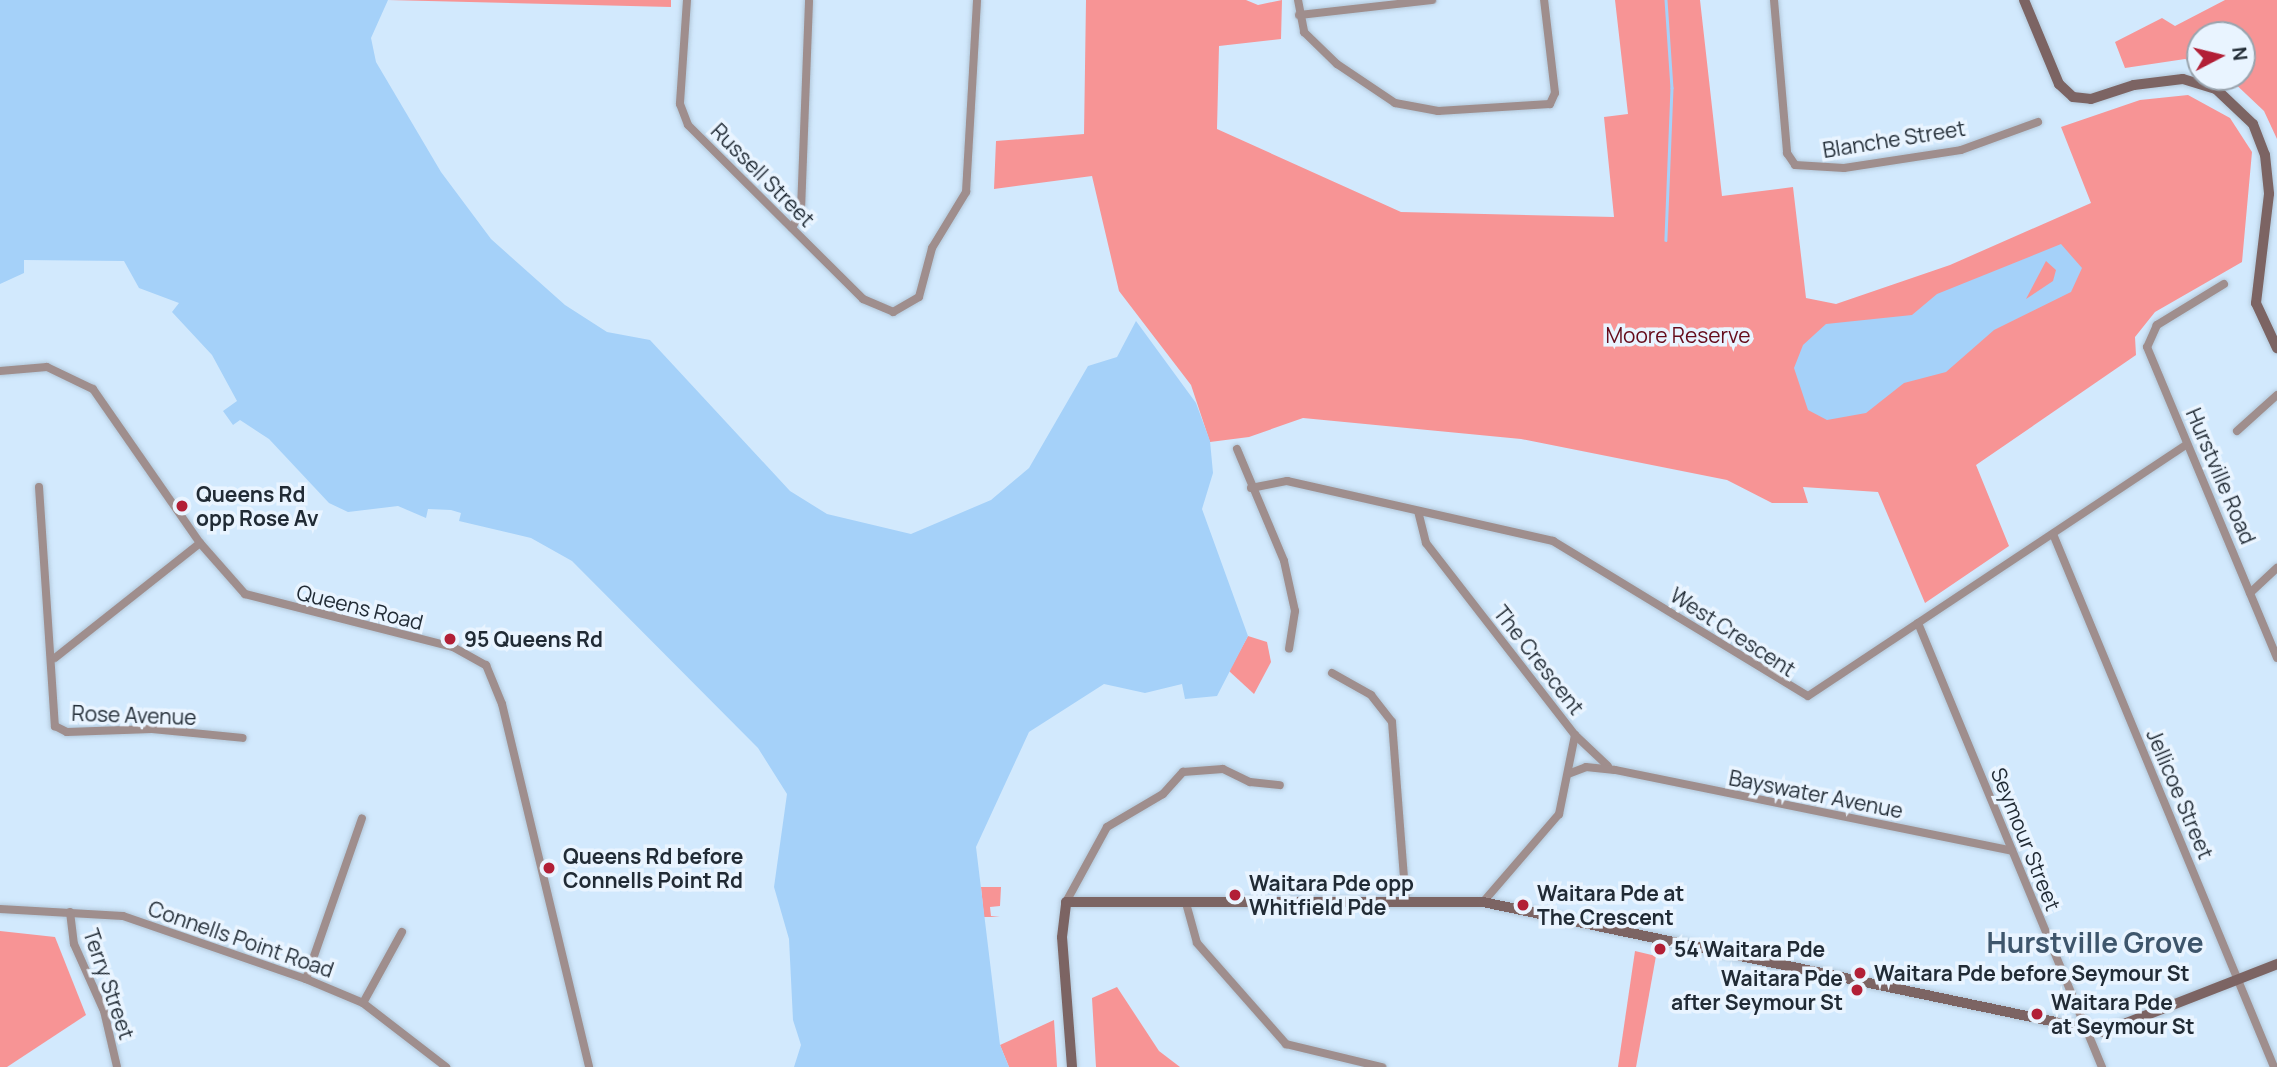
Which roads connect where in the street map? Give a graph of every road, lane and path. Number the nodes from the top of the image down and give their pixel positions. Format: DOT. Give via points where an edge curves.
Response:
graph roads {
  1 [pos="687,0"];
  2 [pos="809,0"];
  3 [pos="977,0"];
  4 [pos="1298,0"];
  5 [pos="1432,0"];
  6 [pos="1544,0"];
  7 [pos="1774,0"];
  8 [pos="2024,0"];
  9 [pos="1299,15"];
  10 [pos="2038,122"];
  11 [pos="792,228"];
  12 [pos="2224,284"];
  13 [pos="2277,348"];
  14 [pos="0,371"];
  15 [pos="2277,395"];
  16 [pos="2237,431"];
  17 [pos="2187,444"];
  18 [pos="1237,450"];
  19 [pos="38,487"];
  20 [pos="1251,488"];
  21 [pos="1418,511"];
  22 [pos="2053,534"];
  23 [pos="200,543"];
  24 [pos="2277,568"];
  25 [pos="2250,593"];
  26 [pos="1918,623"];
  27 [pos="1289,649"];
  28 [pos="2277,658"];
  29 [pos="55,659"];
  30 [pos="1332,673"];
  31 [pos="1575,735"];
  32 [pos="243,738"];
  33 [pos="1615,769"];
  34 [pos="1568,774"];
  35 [pos="1280,785"];
  36 [pos="362,818"];
  37 [pos="2012,851"];
  38 [pos="1066,902"];
  39 [pos="1406,902"];
  40 [pos="1483,902"];
  41 [pos="1186,903"];
  42 [pos="0,909"];
  43 [pos="70,912"];
  44 [pos="402,932"];
  45 [pos="2277,964"];
  46 [pos="306,979"];
  47 [pos="2238,980"];
  48 [pos="363,1003"];
  49 [pos="2086,1031"];
  50 [pos="117,1067"];
  51 [pos="446,1067"];
  52 [pos="589,1067"];
  53 [pos="1072,1067"];
  54 [pos="1382,1067"];
  55 [pos="2102,1067"];
  56 [pos="2274,1067"];
  1 -- 11 [label="street, Russell Street" via="684,118"];
  2 -- 11 [label="street" via="801,210"];
  3 -- 11 [label="street, Russell Street" via="967,192 932,248 914,304 893,312 869,305"];
  4 -- 9 [label="street"];
  5 -- 9 [label="street"];
  6 -- 9 [label="street" via="1555,93 1540,107 1402,106 1337,64 1306,36"];
  7 -- 10 [label="street, Blanche Street" via="1787,153 1795,165 1832,169 1961,150"];
  8 -- 13 [label="street" via="2059,84 2073,97 2091,99 2183,79 2216,89 2241,108 2260,139 2267,169 2255,294 2260,321"];
  12 -- 17 [label="street, Hurstville Road" via="2157,325 2147,347"];
  14 -- 23 [label="street, Queens Road" via="47,367 93,389"];
  15 -- 16 [label="street"];
  17 -- 22 [label="street, West Crescent"];
  17 -- 25 [label="street, Hurstville Road"];
  18 -- 20 [label="street"];
  19 -- 29 [label="street, Rose Avenue"];
  20 -- 21 [label="street, West Crescent" via="1287,481"];
  20 -- 27 [label="street" via="1291,591 1296,624"];
  21 -- 26 [label="street, West Crescent" via="1552,541 1804,696 1820,692"];
  21 -- 31 [label="street, The Crescent" via="1426,543"];
  22 -- 26 [label="street, West Crescent"];
  22 -- 47 [label="street, Jellicoe Street"];
  23 -- 29 [label="street"];
  23 -- 52 [label="street, Queens Road" via="245,594 453,647 486,665 502,704"];
  24 -- 25 [label="street"];
  25 -- 28 [label="street, Hurstville Road"];
  26 -- 37 [label="street, Seymour Street"];
  29 -- 32 [label="street, Rose Avenue" via="49,665 49,696 59,730"];
  30 -- 39 [label="street" via="1371,695 1392,722"];
  31 -- 33 [label="street, Bayswater Avenue"];
  31 -- 34 [label="street, The Crescent"];
  33 -- 34 [label="street, Bayswater Avenue" via="1586,767"];
  33 -- 37 [label="street, Bayswater Avenue"];
  34 -- 40 [label="street, The Crescent" via="1556,819"];
  35 -- 38 [label="street" via="1251,782 1223,769 1184,772 1163,794 1107,827"];
  36 -- 46 [label="street"];
  37 -- 49 [label="street, Seymour Street"];
  38 -- 41 [label="street"];
  38 -- 53 [label="street" via="1062,937"];
  39 -- 40 [label="street"];
  39 -- 41 [label="street"];
  40 -- 49 [label="street"];
  41 -- 54 [label="street" via="1197,943 1286,1044"];
  42 -- 43 [label="street, Connells Point Road"];
  43 -- 46 [label="street, Connells Point Road" via="123,916"];
  43 -- 50 [label="street, Terry Street"];
  44 -- 48 [label="street"];
  45 -- 47 [label="street"];
  46 -- 48 [label="street, Connells Point Road"];
  47 -- 49 [label="street" via="2117,1029"];
  47 -- 56 [label="street, Jellicoe Street"];
  48 -- 51 [label="street, Connells Point Road"];
  49 -- 55 [label="street, Seymour Street"];
}
